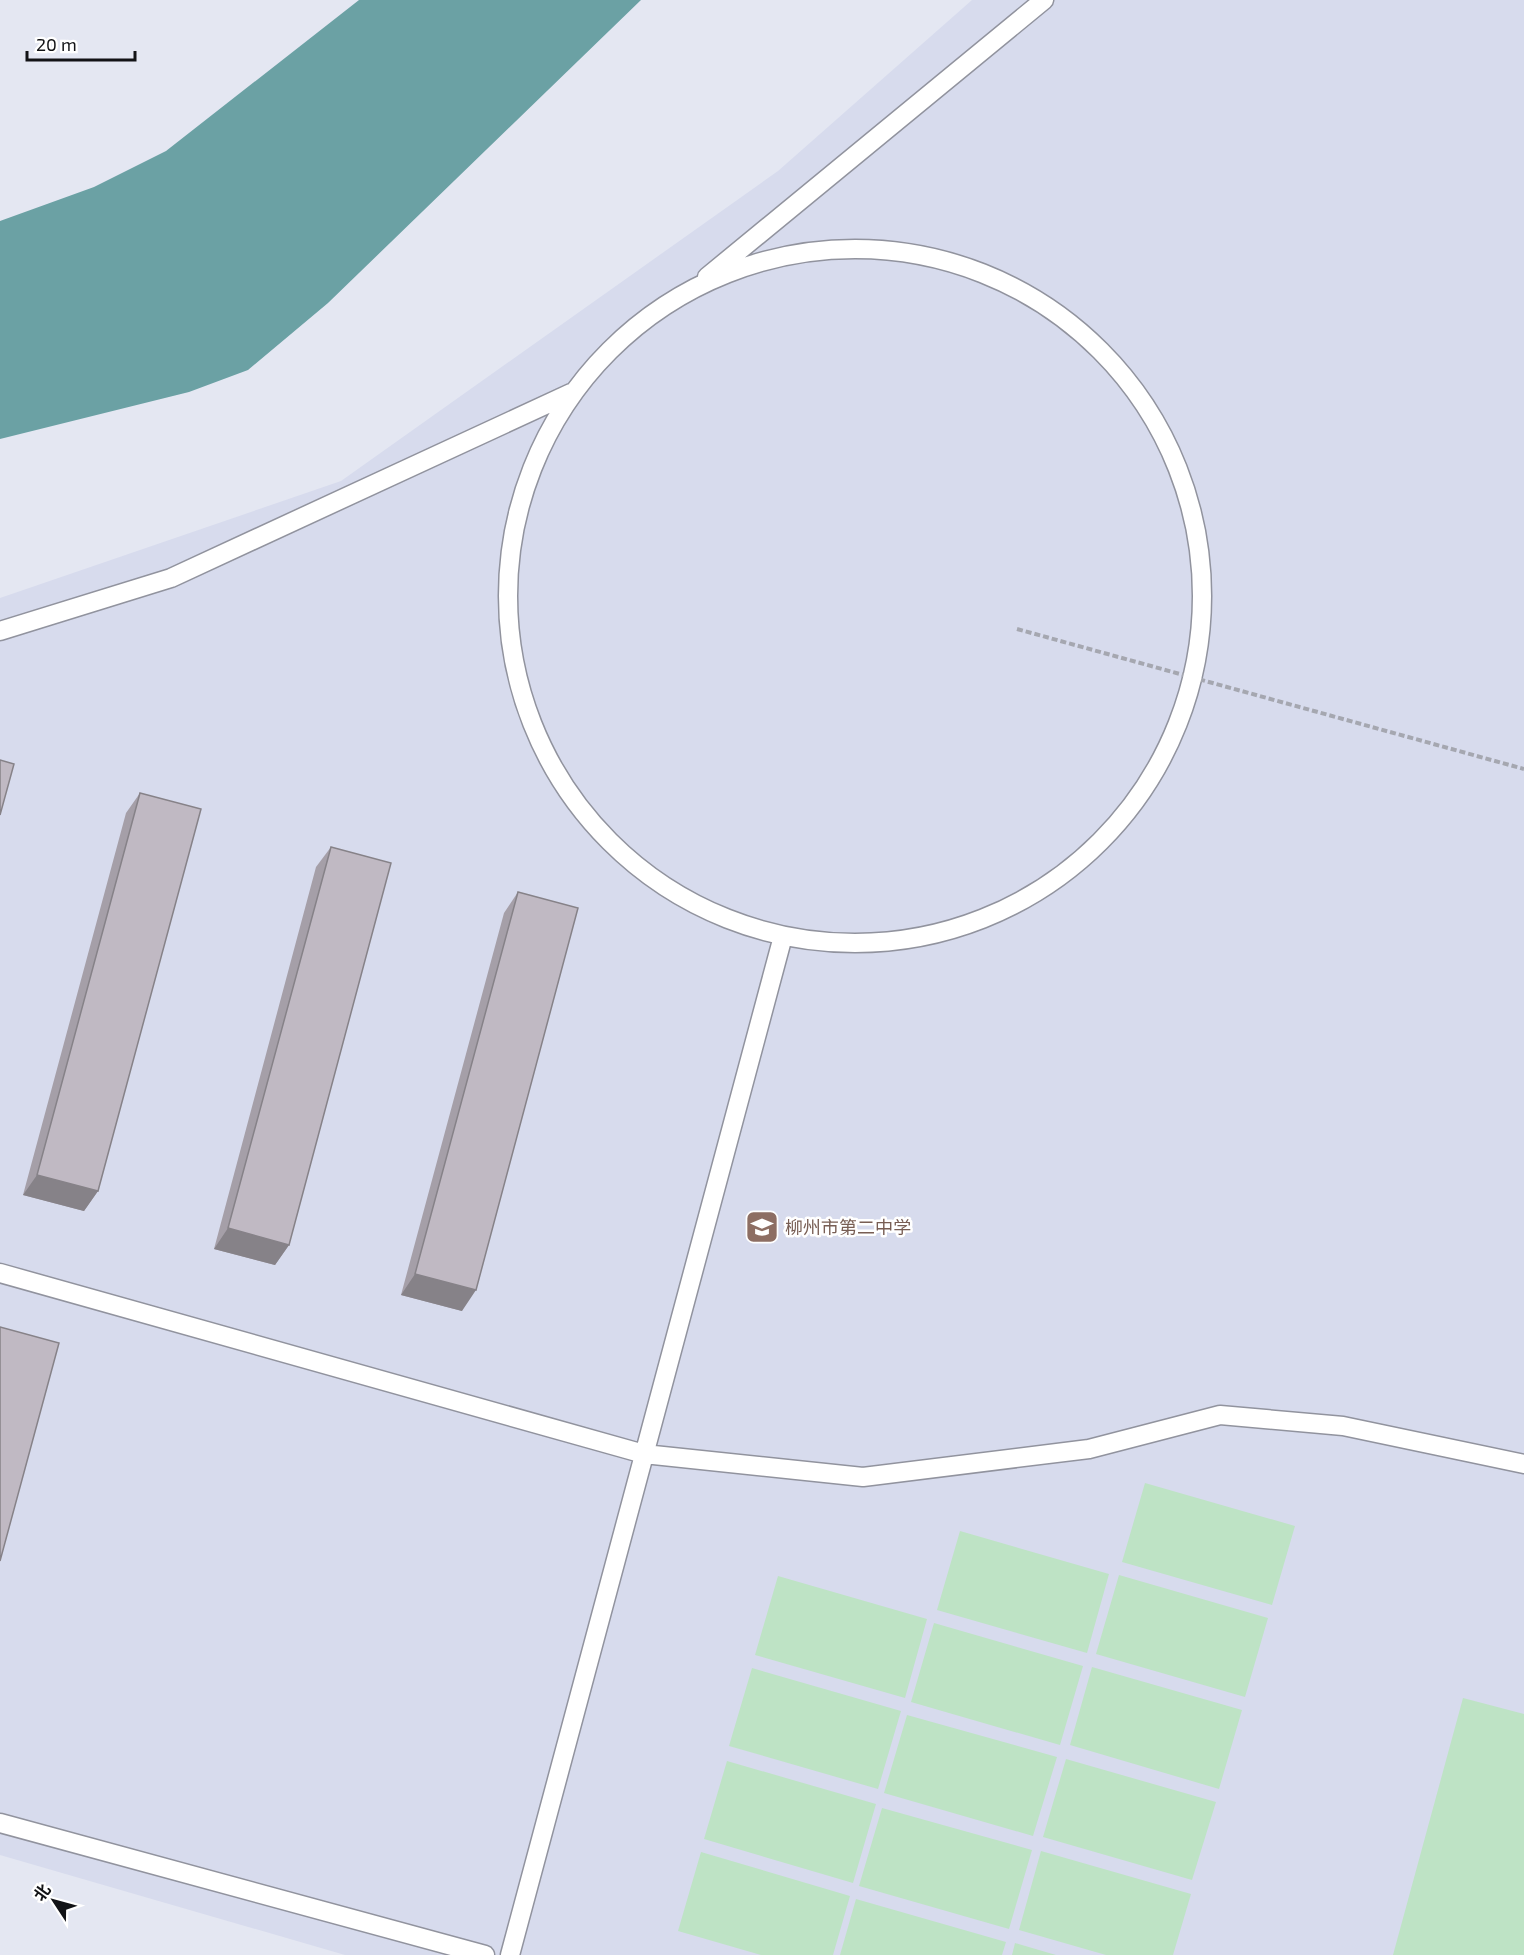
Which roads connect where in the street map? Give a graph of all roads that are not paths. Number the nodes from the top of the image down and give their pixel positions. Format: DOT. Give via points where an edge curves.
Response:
graph roads {
  1 [pos="1044,0"];
  2 [pos="699,284"];
  3 [pos="571,393"];
  4 [pos="0,631"];
  5 [pos="782,940"];
  6 [pos="0,1273"];
  7 [pos="644,1454"];
  8 [pos="1524,1464"];
  9 [pos="0,1823"];
  10 [pos="485,1955"];
  11 [pos="510,1955"];
  1 -- 2 [label="lane"];
  2 -- 3 [label="lane" via="629,330"];
  2 -- 5 [label="lane" via="808,250 921,252 1027,291 1115,361 1176,455 1204,565 1195,678 1154,777 1084,860 993,918 889,946"];
  3 -- 4 [label="lane" via="171,578"];
  3 -- 5 [label="lane" via="520,497 508,588 506,611 528,724 587,823 674,897"];
  5 -- 7 [label="lane"];
  6 -- 7 [label="lane"];
  7 -- 8 [label="lane" via="863,1477 1089,1449 1220,1415 1344,1426"];
  7 -- 11 [label="lane"];
  9 -- 10 [label="lane"];
}
